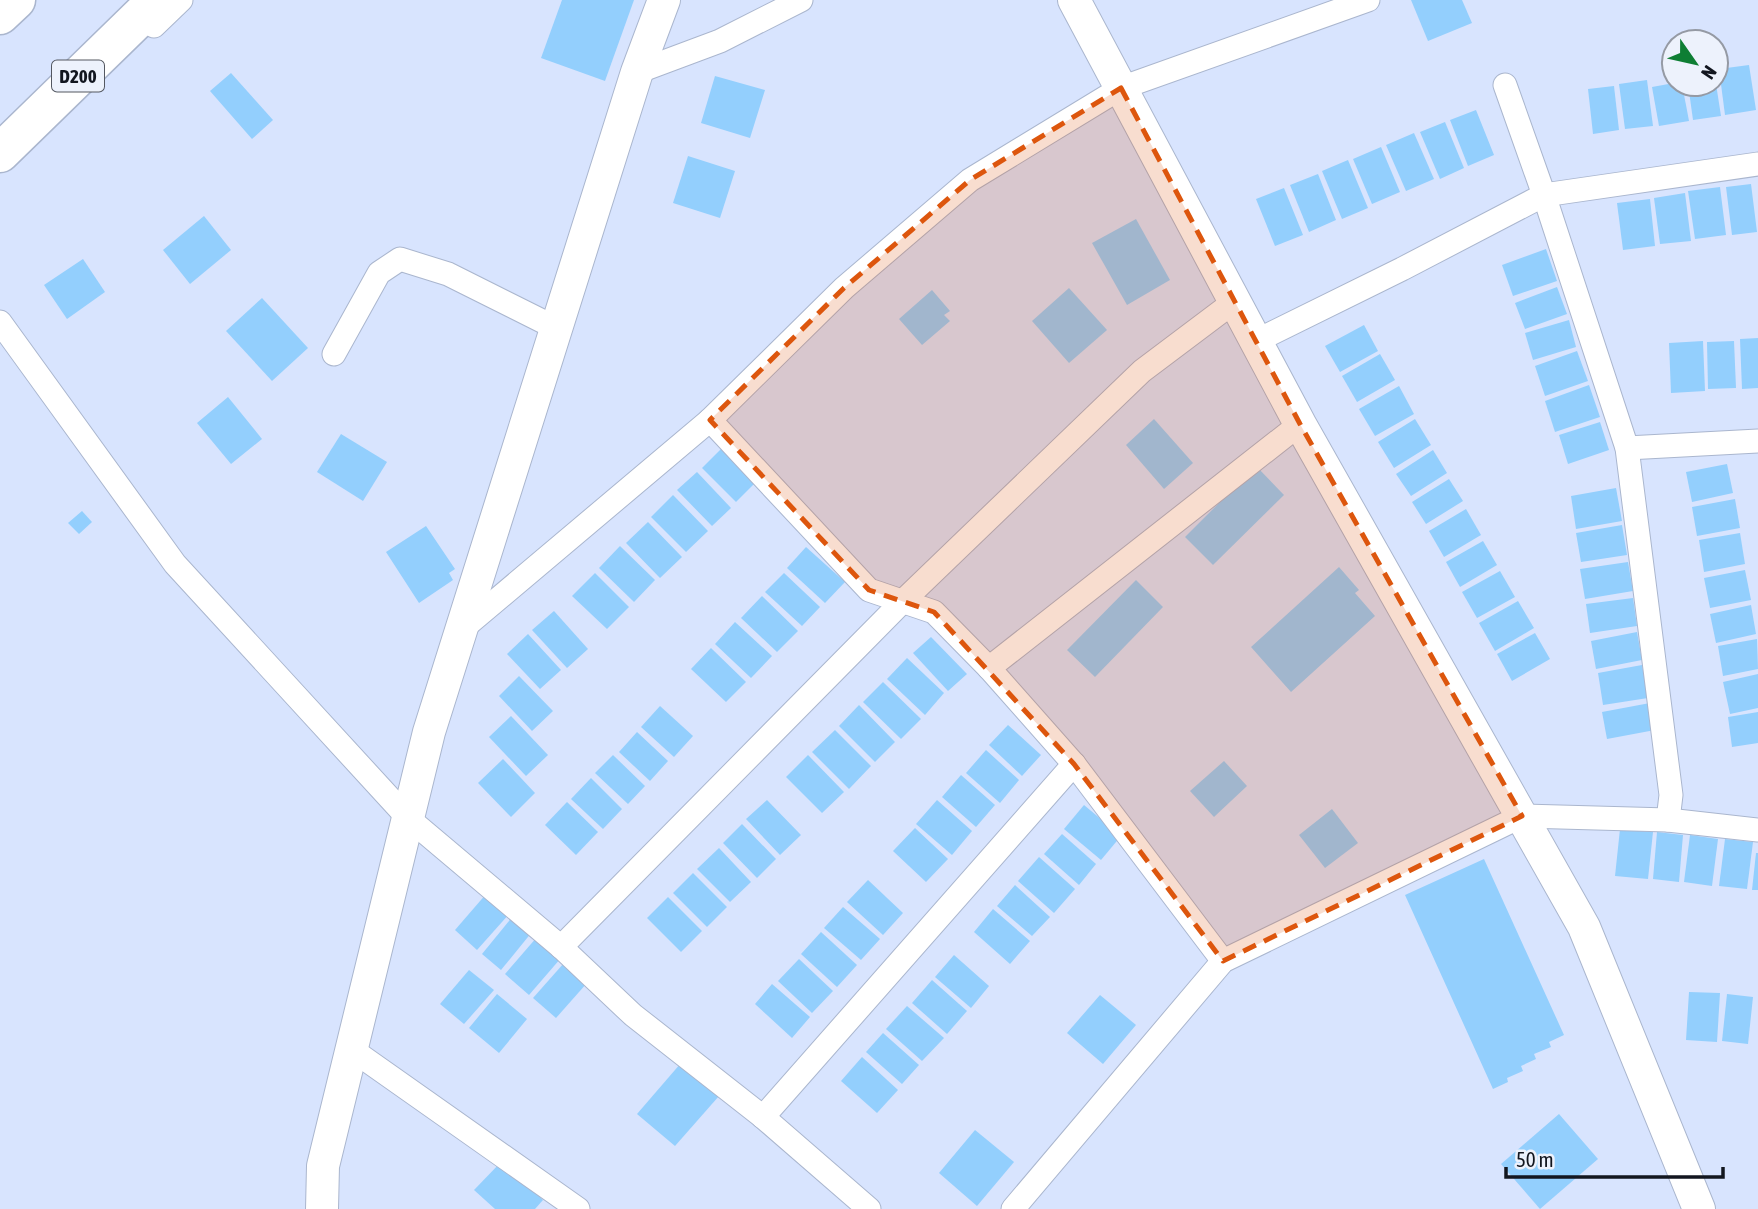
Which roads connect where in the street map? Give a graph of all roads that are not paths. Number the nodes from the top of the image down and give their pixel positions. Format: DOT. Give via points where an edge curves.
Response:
graph roads {
  1 [pos="16,0"];
  2 [pos="157,0"];
  3 [pos="181,0"];
  4 [pos="664,0"];
  5 [pos="801,0"];
  6 [pos="1074,0"];
  7 [pos="1368,0"];
  8 [pos="0,15"];
  9 [pos="637,72"];
  10 [pos="1505,85"];
  11 [pos="1121,88"];
  12 [pos="0,153"];
  13 [pos="1758,164"];
  14 [pos="0,174"];
  15 [pos="1544,195"];
  16 [pos="1235,301"];
  17 [pos="0,322"];
  18 [pos="556,328"];
  19 [pos="1255,341"];
  20 [pos="334,354"];
  21 [pos="710,420"];
  22 [pos="1300,424"];
  23 [pos="1758,441"];
  24 [pos="1628,448"];
  25 [pos="902,602"];
  26 [pos="461,630"];
  27 [pos="989,668"];
  28 [pos="1074,764"];
  29 [pos="1522,816"];
  30 [pos="408,818"];
  31 [pos="1668,820"];
  32 [pos="1758,831"];
  33 [pos="561,947"];
  34 [pos="1223,961"];
  35 [pos="351,1049"];
  36 [pos="763,1117"];
  37 [pos="322,1209"];
  38 [pos="578,1209"];
  39 [pos="869,1209"];
  40 [pos="1013,1209"];
  41 [pos="1699,1209"];
  1 -- 8 [label="highway"];
  2 -- 12 [label="highway, D200"];
  3 -- 14 [label="street"];
  4 -- 9 [label="street"];
  5 -- 9 [label="street" via="720,41"];
  6 -- 11 [label="street"];
  7 -- 11 [label="street"];
  9 -- 18 [label="street"];
  10 -- 15 [label="street"];
  11 -- 16 [label="street"];
  11 -- 21 [label="street" via="970,180 844,288"];
  13 -- 15 [label="street"];
  15 -- 19 [label="street"];
  15 -- 24 [label="street"];
  16 -- 19 [label="street"];
  16 -- 25 [label="street" via="1142,371"];
  17 -- 30 [label="street" via="175,564"];
  18 -- 20 [label="street" via="448,274 400,259 379,273"];
  18 -- 26 [label="street"];
  19 -- 22 [label="street"];
  21 -- 25 [label="street" via="869,590"];
  21 -- 26 [label="street"];
  22 -- 27 [label="street"];
  22 -- 29 [label="street"];
  23 -- 24 [label="street"];
  24 -- 31 [label="street" via="1671,795"];
  25 -- 27 [label="street" via="934,612"];
  25 -- 33 [label="street"];
  26 -- 30 [label="street"];
  27 -- 28 [label="street"];
  28 -- 34 [label="street"];
  28 -- 36 [label="street"];
  29 -- 31 [label="street"];
  29 -- 34 [label="street"];
  29 -- 41 [label="street" via="1584,927"];
  30 -- 33 [label="street"];
  30 -- 35 [label="street"];
  31 -- 32 [label="street"];
  33 -- 36 [label="street" via="633,1015"];
  34 -- 40 [label="street"];
  35 -- 37 [label="street" via="323,1166"];
  35 -- 38 [label="street"];
  36 -- 39 [label="street"];
}
